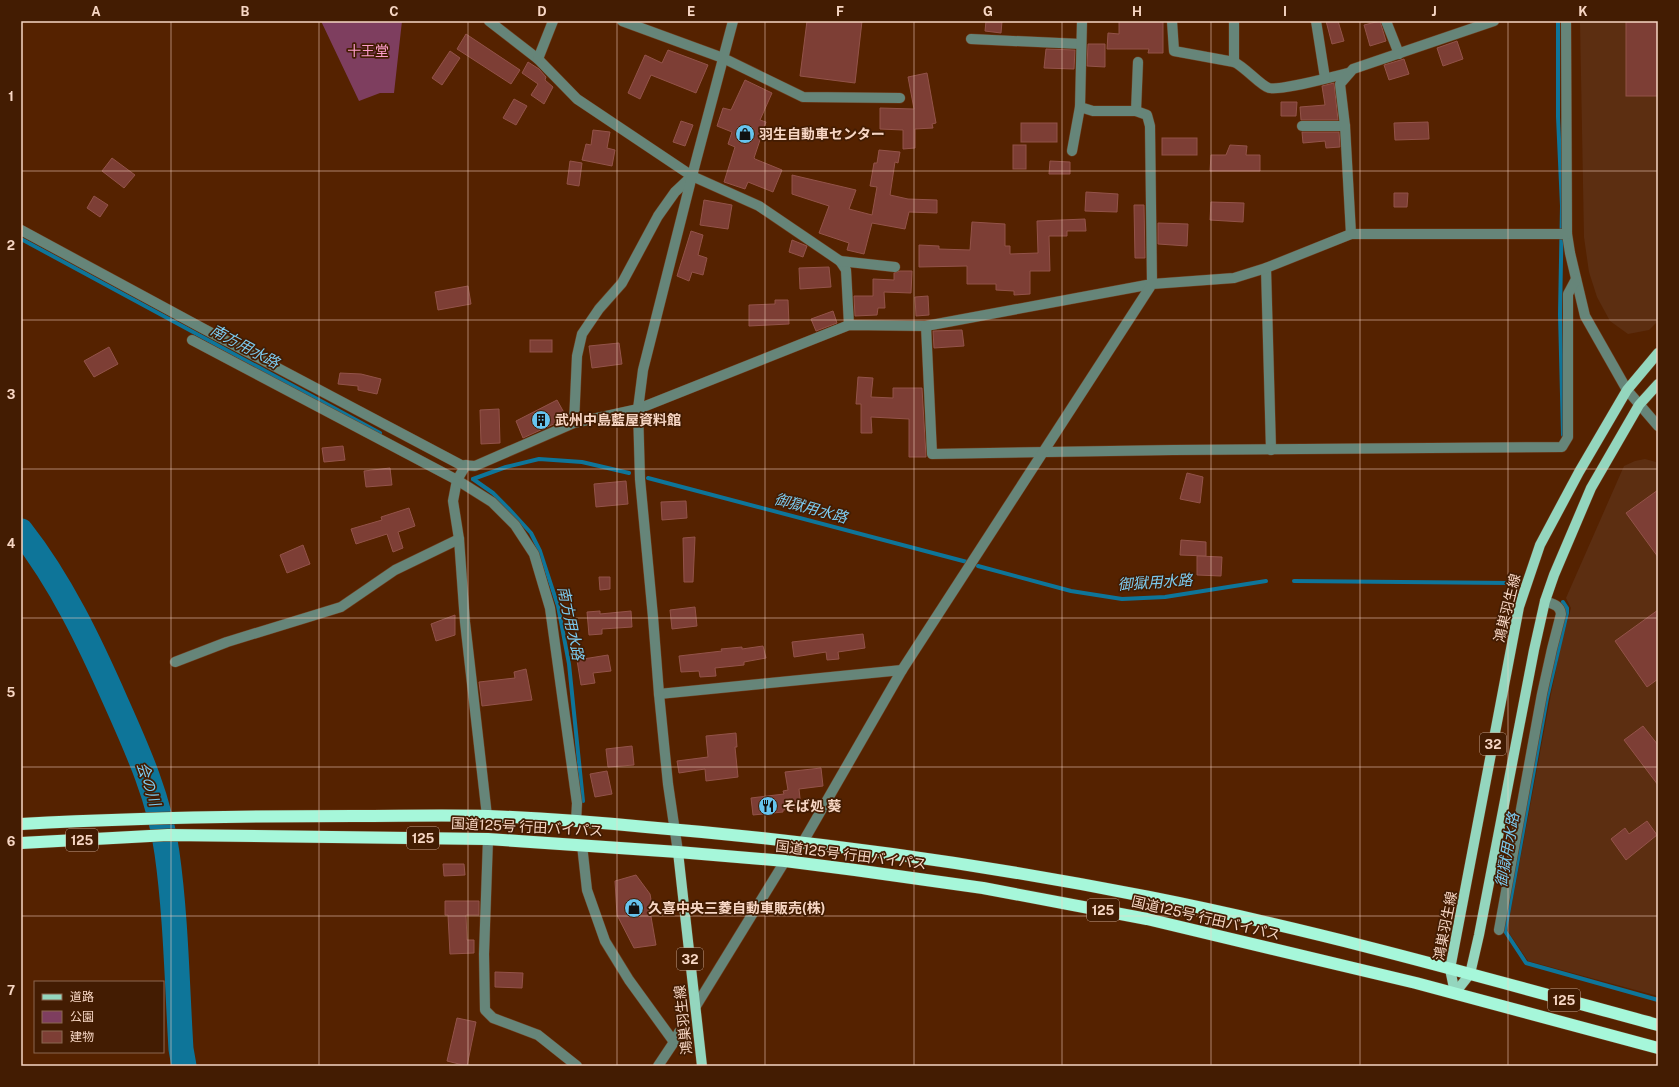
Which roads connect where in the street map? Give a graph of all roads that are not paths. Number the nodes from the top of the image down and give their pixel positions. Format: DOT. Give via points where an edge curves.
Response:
graph roads {
  1 [pos="489,21"];
  2 [pos="553,21"];
  3 [pos="622,21"];
  4 [pos="734,21"];
  5 [pos="1082,21"];
  6 [pos="1172,21"];
  7 [pos="1234,21"];
  8 [pos="1316,21"];
  9 [pos="1386,21"];
  10 [pos="1494,21"];
  11 [pos="1566,21"];
  12 [pos="971,39"];
  13 [pos="1081,44"];
  14 [pos="1399,54"];
  15 [pos="723,58"];
  16 [pos="538,59"];
  17 [pos="1138,62"];
  18 [pos="1234,62"];
  19 [pos="1350,73"];
  20 [pos="1325,78"];
  21 [pos="900,98"];
  22 [pos="1080,107"];
  23 [pos="1136,111"];
  24 [pos="1302,126"];
  25 [pos="1345,126"];
  26 [pos="1072,151"];
  27 [pos="692,176"];
  28 [pos="21,230"];
  29 [pos="1351,234"];
  30 [pos="1567,234"];
  31 [pos="840,261"];
  32 [pos="895,267"];
  33 [pos="1266,268"];
  34 [pos="1576,279"];
  35 [pos="1152,284"];
  36 [pos="849,325"];
  37 [pos="926,326"];
  38 [pos="192,340"];
  39 [pos="1658,353"];
  40 [pos="1658,384"];
  41 [pos="1627,390"];
  42 [pos="1639,405"];
  43 [pos="638,409"];
  44 [pos="574,423"];
  45 [pos="1658,426"];
  46 [pos="1271,450"];
  47 [pos="1042,452"];
  48 [pos="466,465"];
  49 [pos="457,480"];
  50 [pos="459,539"];
  51 [pos="1545,601"];
  52 [pos="175,662"];
  53 [pos="902,670"];
  54 [pos="659,694"];
  55 [pos="487,816"];
  56 [pos="576,822"];
  57 [pos="21,824"];
  58 [pos="675,829"];
  59 [pos="488,839"];
  60 [pos="803,842"];
  61 [pos="21,843"];
  62 [pos="582,845"];
  63 [pos="678,852"];
  64 [pos="785,861"];
  65 [pos="1499,930"];
  66 [pos="1450,969"];
  67 [pos="1470,974"];
  68 [pos="1455,993"];
  69 [pos="696,1006"];
  70 [pos="1658,1025"];
  71 [pos="679,1032"];
  72 [pos="674,1042"];
  73 [pos="1658,1048"];
  74 [pos="702,1065"];
  75 [pos="578,1066"];
  76 [pos="658,1066"];
  1 -- 16 [label="street"];
  2 -- 16 [label="street"];
  3 -- 15 [label="street"];
  4 -- 15 [label="street"];
  5 -- 13 [label="street"];
  6 -- 18 [label="street" via="1174,51"];
  7 -- 18 [label="street"];
  8 -- 20 [label="street"];
  9 -- 14 [label="street"];
  10 -- 14 [label="street"];
  11 -- 30 [label="street"];
  12 -- 13 [label="street"];
  13 -- 22 [label="street"];
  14 -- 19 [label="street"];
  15 -- 21 [label="street" via="803,97"];
  15 -- 27 [label="street"];
  16 -- 27 [label="street" via="577,99"];
  17 -- 23 [label="street"];
  18 -- 20 [label="street" via="1268,88 1281,88"];
  19 -- 20 [label="street"];
  19 -- 25 [label="street" via="1340,84"];
  22 -- 23 [label="street" via="1093,111"];
  22 -- 26 [label="street"];
  23 -- 35 [label="street" via="1148,115 1150,126"];
  24 -- 25 [label="street"];
  25 -- 29 [label="street"];
  27 -- 31 [label="street" via="759,206"];
  27 -- 43 [label="street" via="643,370"];
  27 -- 44 [label="street" via="675,192 658,216 622,283 599,309 582,334 577,356"];
  28 -- 48 [label="street" via="461,465"];
  29 -- 30 [label="street"];
  29 -- 33 [label="street"];
  30 -- 34 [label="street"];
  31 -- 32 [label="street"];
  31 -- 36 [label="street" via="846,270"];
  33 -- 35 [label="street" via="1234,278"];
  33 -- 46 [label="street"];
  34 -- 41 [label="street" via="1585,316"];
  34 -- 46 [label="street" via="1568,294 1568,438 1562,447"];
  35 -- 37 [label="street"];
  35 -- 47 [label="street"];
  36 -- 37 [label="street"];
  36 -- 43 [label="street"];
  37 -- 47 [label="street" via="932,454"];
  38 -- 49 [label="street"];
  39 -- 41 [label="main road, 鴻巣羽生線 / 32"];
  40 -- 42 [label="main road, 32"];
  41 -- 42 [label="street"];
  41 -- 66 [label="main road, 鴻巣羽生線 / 32" via="1540,545 1519,607"];
  42 -- 45 [label="street"];
  42 -- 51 [label="main road, 32" via="1591,488"];
  43 -- 44 [label="street"];
  43 -- 54 [label="street" via="640,479"];
  44 -- 48 [label="street" via="475,466"];
  46 -- 47 [label="street"];
  47 -- 53 [label="street"];
  48 -- 49 [label="street"];
  49 -- 50 [label="street" via="453,501"];
  49 -- 56 [label="street" via="492,502 515,525 534,554 550,608 577,803"];
  50 -- 52 [label="street" via="394,570 341,607 227,642"];
  50 -- 55 [label="street" via="466,630"];
  51 -- 65 [label="street" via="1558,606 1561,614 1542,694"];
  51 -- 67 [label="main road, 32"];
  53 -- 54 [label="street"];
  53 -- 60 [label="street"];
  54 -- 58 [label="street"];
  55 -- 56 [label="highway, 国道125号 行田バイパス / 125"];
  55 -- 57 [label="highway, 国道125号 行田バイパス / 125" via="140,818"];
  56 -- 58 [label="highway, 国道125号 行田バイパス / 125"];
  58 -- 60 [label="highway, 国道125号 行田バイパス / 125"];
  58 -- 63 [label="street"];
  59 -- 61 [label="highway, 国道125号 行田バイパス / 125" via="168,835"];
  59 -- 62 [label="highway, 国道125号 行田バイパス / 125"];
  59 -- 75 [label="street" via="485,1010 492,1018 538,1035"];
  60 -- 66 [label="highway, 国道125号 行田バイパス / 125" via="923,858 1149,897 1313,934"];
  62 -- 63 [label="highway, 国道125号 行田バイパス / 125"];
  62 -- 72 [label="street" via="587,890 605,942"];
  63 -- 64 [label="highway, 国道125号 行田バイパス / 125"];
  63 -- 69 [label="main road, 鴻巣羽生線 / 32"];
  64 -- 68 [label="highway, 国道125号 行田バイパス / 125" via="924,879 1147,919"];
  64 -- 69 [label="street"];
  66 -- 67 [label="highway, 国道125号 行田バイパス / 125"];
  66 -- 68 [label="main road, 鴻巣羽生線 / 32"];
  67 -- 68 [label="main road, 32"];
  67 -- 70 [label="highway, 国道125号 行田バイパス / 125"];
  68 -- 73 [label="highway, 国道125号 行田バイパス / 125"];
  69 -- 74 [label="main road, 鴻巣羽生線 / 32"];
  71 -- 72 [label="street"];
  72 -- 76 [label="street"];
}
